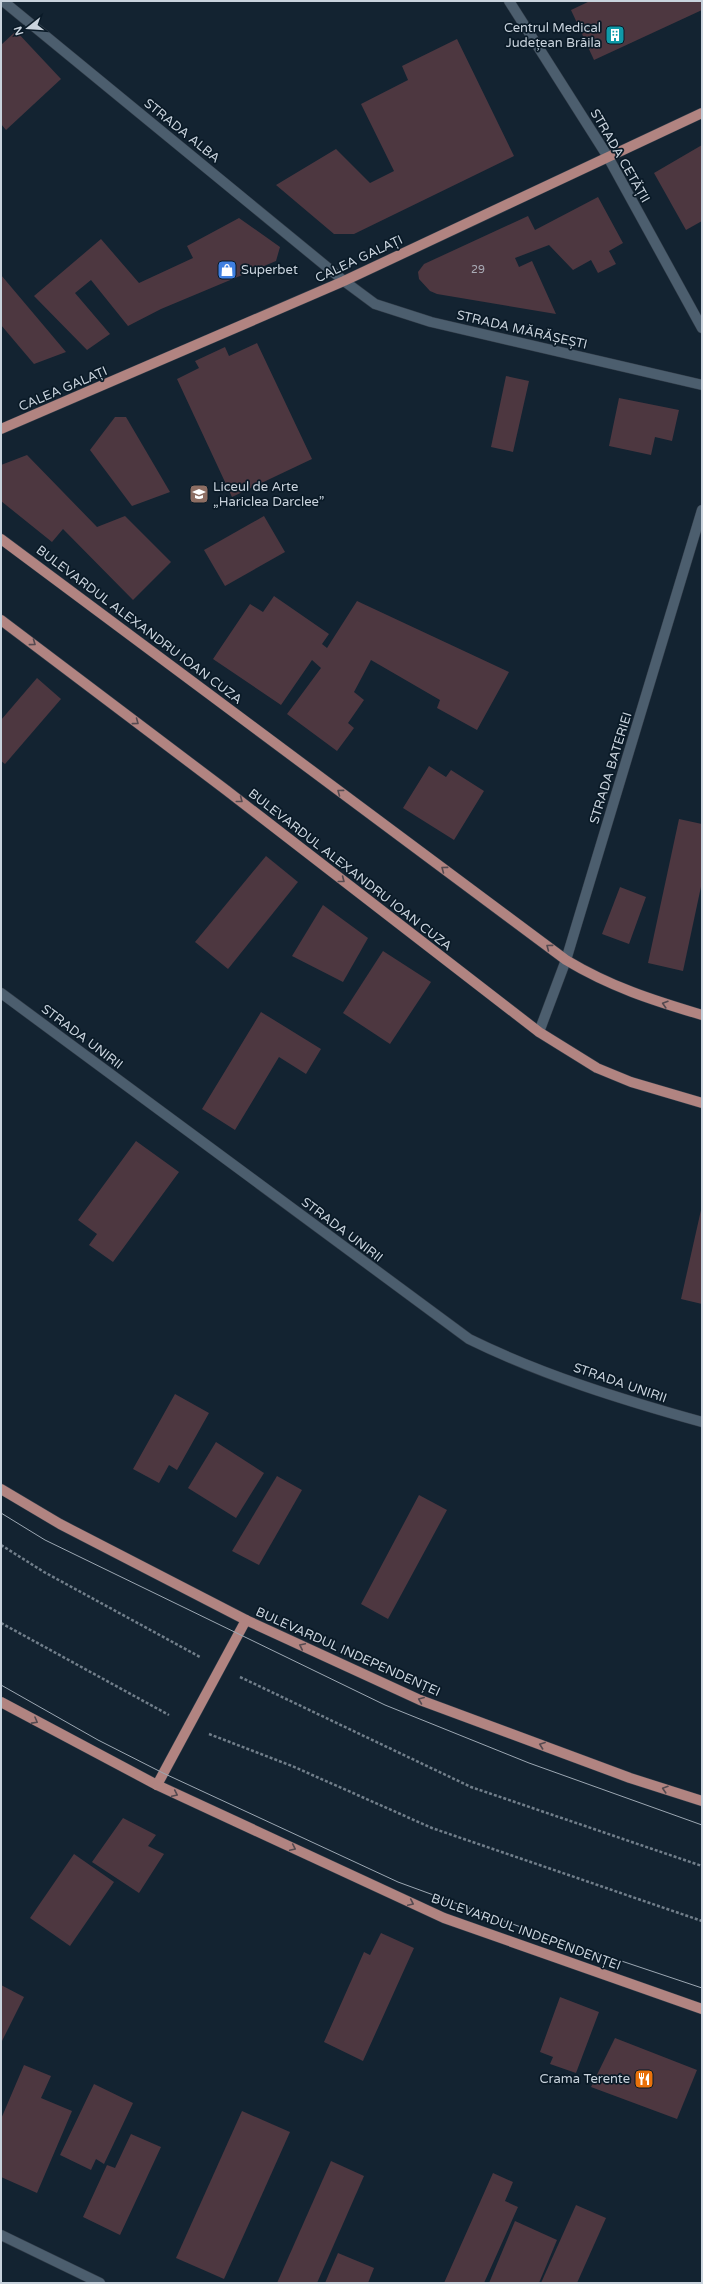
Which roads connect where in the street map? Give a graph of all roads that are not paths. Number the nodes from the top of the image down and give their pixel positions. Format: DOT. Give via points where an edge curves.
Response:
graph roads {
  1 [pos="3,1"];
  2 [pos="509,1"];
  3 [pos="702,113"];
  4 [pos="608,157"];
  5 [pos="344,282"];
  6 [pos="702,328"];
  7 [pos="702,385"];
  8 [pos="1,429"];
  9 [pos="702,510"];
  10 [pos="1,538"];
  11 [pos="1,620"];
  12 [pos="566,960"];
  13 [pos="1,993"];
  14 [pos="702,1015"];
  15 [pos="539,1032"];
  16 [pos="702,1103"];
  17 [pos="702,1422"];
  18 [pos="1,1489"];
  19 [pos="246,1620"];
  20 [pos="1,1702"];
  21 [pos="157,1785"];
  22 [pos="702,1801"];
  23 [pos="702,2009"];
  24 [pos="1,2235"];
  25 [pos="100,2283"];
  1 -- 5 [label="street, STRADA ALBA"];
  2 -- 4 [label="street, STRADA CETĂȚII"];
  3 -- 4 [label="main road, CALEA GALAȚI"];
  4 -- 5 [label="main road, CALEA GALAȚI"];
  4 -- 6 [label="street, STRADA CETĂȚII"];
  5 -- 7 [label="street, STRADA MĂRĂȘEȘTI" via="375,304 431,322"];
  5 -- 8 [label="main road, CALEA GALAȚI"];
  9 -- 12 [label="street, STRADA BATERIEI"];
  12 -- 10 [label="main road, BULEVARDUL ALEXANDRU IOAN CUZA, one-way"];
  11 -- 15 [label="main road, BULEVARDUL ALEXANDRU IOAN CUZA, one-way"];
  14 -- 12 [label="main road, BULEVARDUL ALEXANDRU IOAN CUZA, one-way" via="606,983"];
  12 -- 15 [label="street, STRADA BATERIEI"];
  13 -- 17 [label="street, STRADA UNIRII" via="469,1339 508,1358 658,1410"];
  15 -- 16 [label="main road, BULEVARDUL ALEXANDRU IOAN CUZA" via="597,1068 631,1082"];
  18 -- 19 [label="main road, BULEVARDUL INDEPENDENȚEI" via="60,1524"];
  19 -- 21 [label="main road"];
  22 -- 19 [label="main road, BULEVARDUL INDEPENDENȚEI, one-way" via="630,1778 420,1700"];
  20 -- 21 [label="main road, BULEVARDUL INDEPENDENȚEI, one-way"];
  21 -- 23 [label="main road, BULEVARDUL INDEPENDENȚEI, one-way" via="444,1918"];
  24 -- 25 [label="street"];
}
